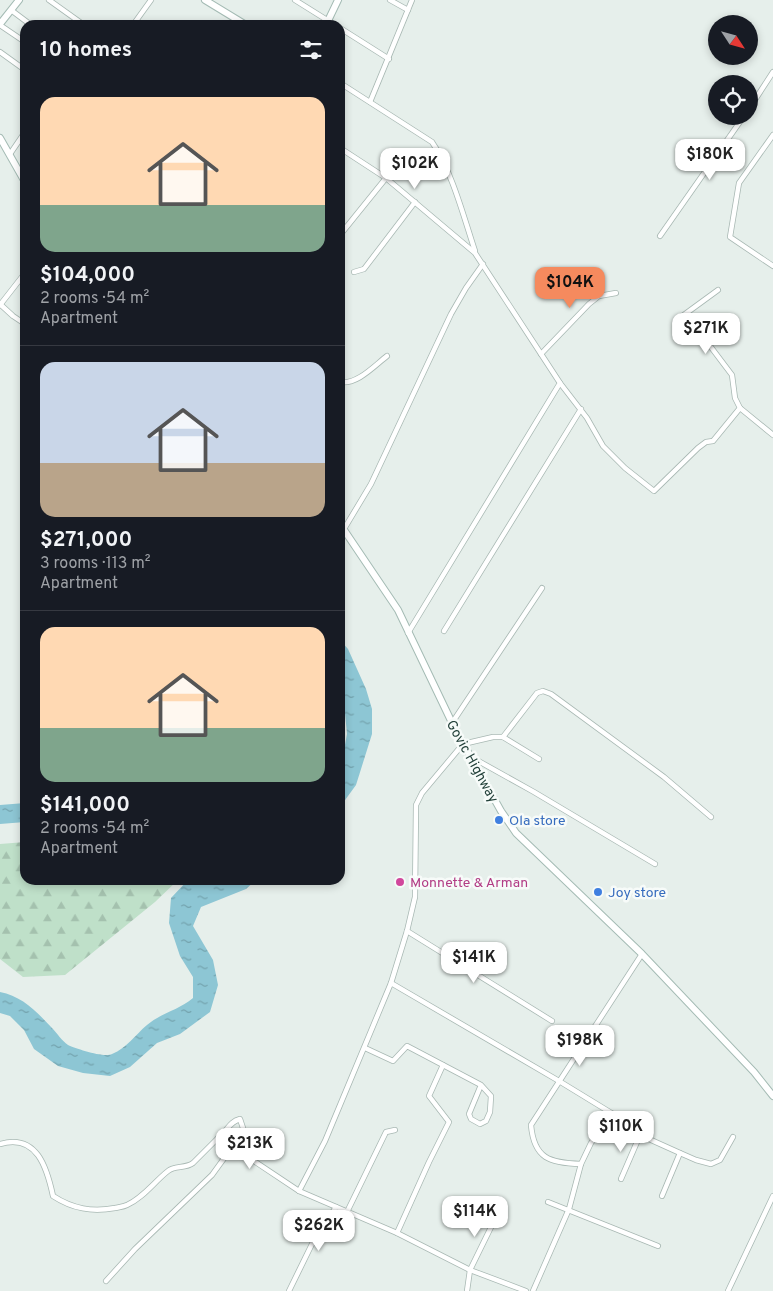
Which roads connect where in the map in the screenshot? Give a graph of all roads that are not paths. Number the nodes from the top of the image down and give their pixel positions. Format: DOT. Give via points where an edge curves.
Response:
graph roads {
  1 [pos="19,0"];
  2 [pos="49,0"];
  3 [pos="151,0"];
  4 [pos="205,0"];
  5 [pos="295,0"];
  6 [pos="338,0"];
  7 [pos="390,0"];
  8 [pos="412,0"];
  9 [pos="10,10"];
  10 [pos="408,10"];
  11 [pos="24,20"];
  12 [pos="77,20"];
  13 [pos="137,20"];
  14 [pos="238,20"];
  15 [pos="323,20"];
  16 [pos="328,20"];
  17 [pos="0,24"];
  18 [pos="345,31"];
  19 [pos="20,38"];
  20 [pos="0,52"];
  21 [pos="389,59"];
  22 [pos="20,66"];
  23 [pos="773,72"];
  24 [pos="345,86"];
  25 [pos="758,95"];
  26 [pos="370,102"];
  27 [pos="738,125"];
  28 [pos="773,135"];
  29 [pos="0,138"];
  30 [pos="20,139"];
  31 [pos="345,151"];
  32 [pos="10,154"];
  33 [pos="20,173"];
  34 [pos="386,178"];
  35 [pos="415,202"];
  36 [pos="345,229"];
  37 [pos="660,236"];
  38 [pos="475,253"];
  39 [pos="483,264"];
  40 [pos="773,266"];
  41 [pos="354,272"];
  42 [pos="20,279"];
  43 [pos="718,290"];
  44 [pos="616,293"];
  45 [pos="0,305"];
  46 [pos="20,321"];
  47 [pos="541,354"];
  48 [pos="387,356"];
  49 [pos="345,382"];
  50 [pos="560,383"];
  51 [pos="740,408"];
  52 [pos="580,409"];
  53 [pos="773,435"];
  54 [pos="345,522"];
  55 [pos="345,530"];
  56 [pos="542,588"];
  57 [pos="444,631"];
  58 [pos="408,633"];
  59 [pos="452,723"];
  60 [pos="503,737"];
  61 [pos="463,744"];
  62 [pos="470,757"];
  63 [pos="539,759"];
  64 [pos="710,817"];
  65 [pos="655,864"];
  66 [pos="407,932"];
  67 [pos="642,954"];
  68 [pos="392,983"];
  69 [pos="552,1021"];
  70 [pos="365,1048"];
  71 [pos="443,1065"];
  72 [pos="559,1081"];
  73 [pos="481,1085"];
  74 [pos="773,1096"];
  75 [pos="613,1114"];
  76 [pos="395,1130"];
  77 [pos="640,1135"];
  78 [pos="733,1137"];
  79 [pos="248,1141"];
  80 [pos="0,1144"];
  81 [pos="680,1153"];
  82 [pos="581,1164"];
  83 [pos="620,1179"];
  84 [pos="298,1191"];
  85 [pos="662,1196"];
  86 [pos="773,1196"];
  87 [pos="548,1202"];
  88 [pos="336,1207"];
  89 [pos="569,1209"];
  90 [pos="347,1212"];
  91 [pos="497,1215"];
  92 [pos="397,1233"];
  93 [pos="658,1246"];
  94 [pos="470,1270"];
  95 [pos="106,1281"];
  96 [pos="289,1291"];
  97 [pos="467,1291"];
  98 [pos="526,1291"];
  99 [pos="533,1291"];
  100 [pos="728,1291"];
  1 -- 9 [label="main road"];
  2 -- 12 [label="street"];
  3 -- 13 [label="street"];
  4 -- 14 [label="main road"];
  5 -- 15 [label="street"];
  6 -- 16 [label="main road"];
  7 -- 10 [label="street"];
  8 -- 10 [label="street"];
  9 -- 11 [label="street"];
  9 -- 17 [label="main road"];
  10 -- 21 [label="street"];
  17 -- 19 [label="street"];
  18 -- 21 [label="street"];
  20 -- 22 [label="street"];
  21 -- 26 [label="street"];
  23 -- 25 [label="street"];
  24 -- 26 [label="street"];
  26 -- 38 [label="street" via="432,142 438,150"];
  27 -- 37 [label="street"];
  28 -- 40 [label="street" via="739,183 730,237"];
  29 -- 32 [label="main road"];
  30 -- 32 [label="street"];
  31 -- 34 [label="street"];
  32 -- 33 [label="main road"];
  34 -- 35 [label="street"];
  34 -- 36 [label="street"];
  35 -- 38 [label="street"];
  35 -- 41 [label="street" via="364,269"];
  38 -- 39 [label="street"];
  39 -- 47 [label="street"];
  39 -- 54 [label="street" via="451,314 371,484"];
  42 -- 45 [label="street"];
  43 -- 51 [label="street" via="681,316 703,335 732,375 735,398"];
  44 -- 47 [label="street" via="599,296 589,304"];
  45 -- 46 [label="street"];
  47 -- 50 [label="street"];
  48 -- 49 [label="street" via="369,371"];
  50 -- 52 [label="street"];
  50 -- 58 [label="street"];
  51 -- 52 [label="street" via="713,441 698,448 654,491 603,446"];
  51 -- 53 [label="street"];
  52 -- 57 [label="street"];
  55 -- 58 [label="main road, Govic Highway" via="398,610"];
  56 -- 59 [label="street"];
  58 -- 59 [label="main road, Govic Highway"];
  59 -- 61 [label="main road, Govic Highway"];
  60 -- 61 [label="street"];
  60 -- 63 [label="street"];
  60 -- 64 [label="street" via="537,693 551,694 664,777"];
  61 -- 62 [label="main road, Govic Highway"];
  61 -- 66 [label="street" via="422,793 416,805 414,897"];
  62 -- 65 [label="street"];
  62 -- 67 [label="main road, Govic Highway" via="516,833"];
  66 -- 68 [label="street"];
  66 -- 69 [label="street"];
  67 -- 72 [label="street"];
  67 -- 74 [label="main road, Govic Highway"];
  68 -- 70 [label="street"];
  68 -- 72 [label="street"];
  70 -- 71 [label="street" via="393,1061 407,1046"];
  70 -- 84 [label="street" via="325,1141"];
  71 -- 73 [label="street"];
  71 -- 92 [label="street" via="429,1096 449,1122"];
  72 -- 75 [label="street"];
  72 -- 82 [label="street" via="531,1125 532,1140 541,1154 558,1163"];
  73 -- 73 [label="street" via="469,1114 480,1124 486,1121 490,1112 491,1096"];
  75 -- 77 [label="street"];
  75 -- 82 [label="street" via="591,1142"];
  76 -- 90 [label="street" via="386,1132"];
  77 -- 81 [label="street"];
  77 -- 83 [label="street"];
  78 -- 81 [label="street" via="720,1160 711,1164"];
  79 -- 80 [label="street" via="240,1119 235,1120 191,1164 170,1169 126,1205 104,1210 85,1210 53,1196 41,1156 18,1142"];
  79 -- 84 [label="street" via="254,1161"];
  79 -- 95 [label="street" via="233,1146 212,1175"];
  81 -- 85 [label="street"];
  82 -- 89 [label="street"];
  84 -- 88 [label="street"];
  86 -- 100 [label="street"];
  87 -- 89 [label="street"];
  88 -- 90 [label="street"];
  88 -- 96 [label="street" via="312,1244"];
  89 -- 93 [label="street"];
  89 -- 99 [label="street"];
  90 -- 92 [label="street"];
  91 -- 94 [label="street"];
  92 -- 94 [label="street"];
  94 -- 97 [label="street"];
  94 -- 98 [label="street"];
}
